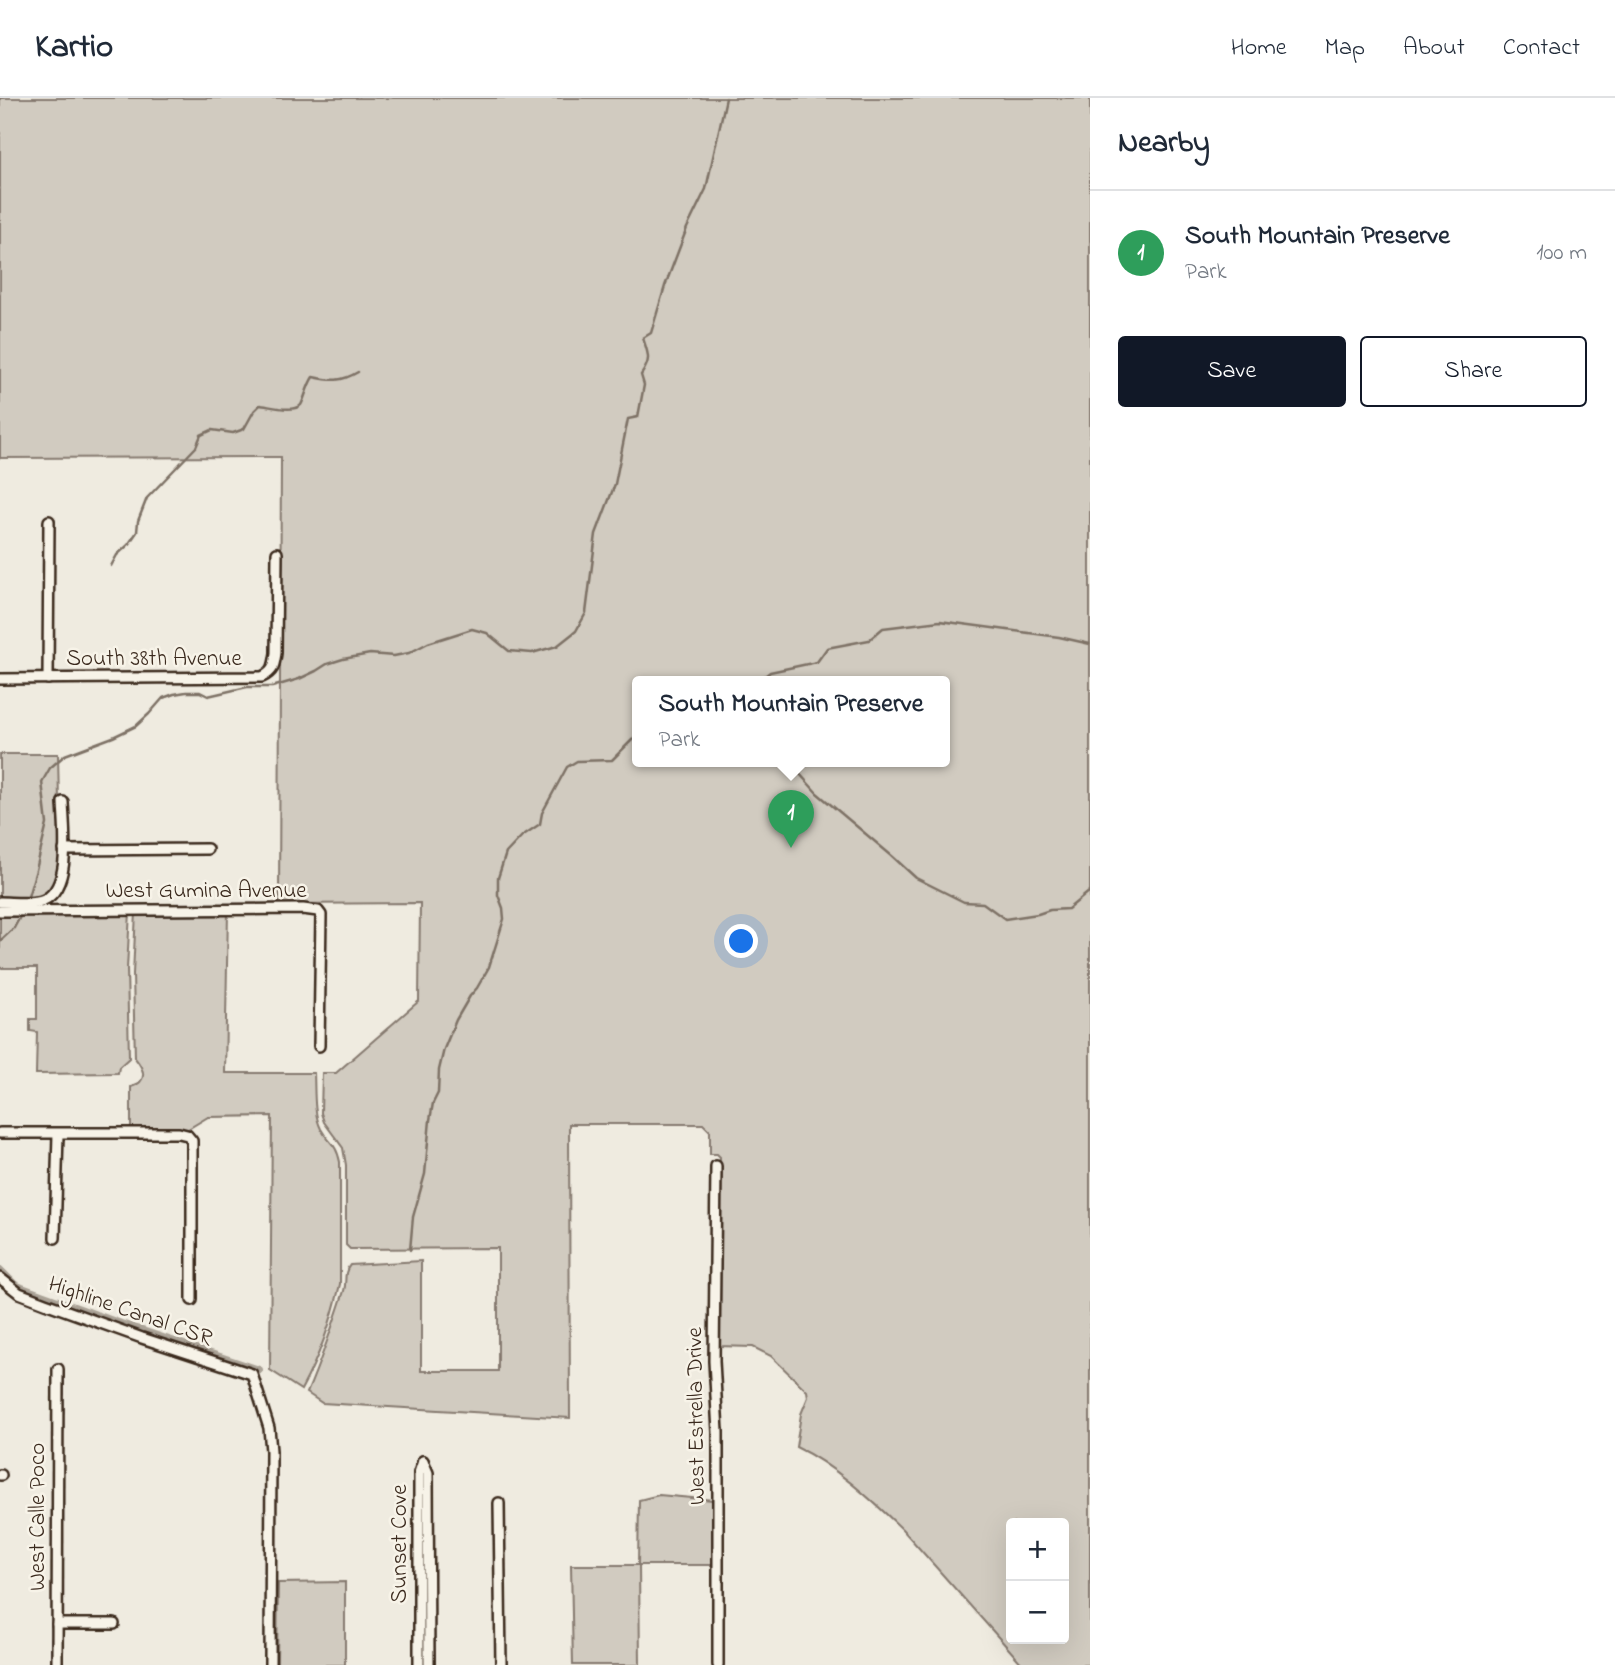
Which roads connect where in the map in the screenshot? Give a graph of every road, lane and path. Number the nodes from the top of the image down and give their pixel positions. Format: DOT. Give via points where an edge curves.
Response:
graph roads {
  1 [pos="49,521"];
  2 [pos="277,553"];
  3 [pos="0,679"];
  4 [pos="48,679"];
  5 [pos="63,802"];
  6 [pos="207,849"];
  7 [pos="64,850"];
  8 [pos="0,902"];
  9 [pos="0,911"];
  10 [pos="319,1046"];
  11 [pos="0,1133"];
  12 [pos="58,1134"];
  13 [pos="716,1166"];
  14 [pos="55,1238"];
  15 [pos="0,1278"];
  16 [pos="192,1300"];
  17 [pos="58,1369"];
  18 [pos="499,1503"];
  19 [pos="57,1624"];
  20 [pos="114,1624"];
  21 [pos="57,1665"];
  22 [pos="270,1665"];
  23 [pos="419,1665"];
  24 [pos="429,1665"];
  25 [pos="501,1665"];
  26 [pos="718,1665"];
  1 -- 4 [label="street"];
  2 -- 4 [label="street, South 38th Avenue" via="276,653 270,673 250,678"];
  3 -- 4 [label="street, South 38th Avenue"];
  5 -- 7 [label="street"];
  6 -- 7 [label="street"];
  7 -- 8 [label="street" via="56,892 42,901"];
  9 -- 10 [label="street, West Gumina Avenue" via="318,911"];
  11 -- 12 [label="street"];
  12 -- 14 [label="street"];
  12 -- 16 [label="street" via="179,1133 192,1141"];
  13 -- 26 [label="street, West Estrella Drive"];
  15 -- 22 [label="street, Highline Canal CSR" via="19,1293 45,1303 252,1374 269,1428 271,1451"];
  17 -- 19 [label="street, West Calle Poco"];
  18 -- 25 [label="street"];
  19 -- 20 [label="street"];
  19 -- 21 [label="street, West Calle Poco"];
  23 -- 24 [label="street, Sunset Cove" via="419,1473 423,1461 428,1473"];
}
